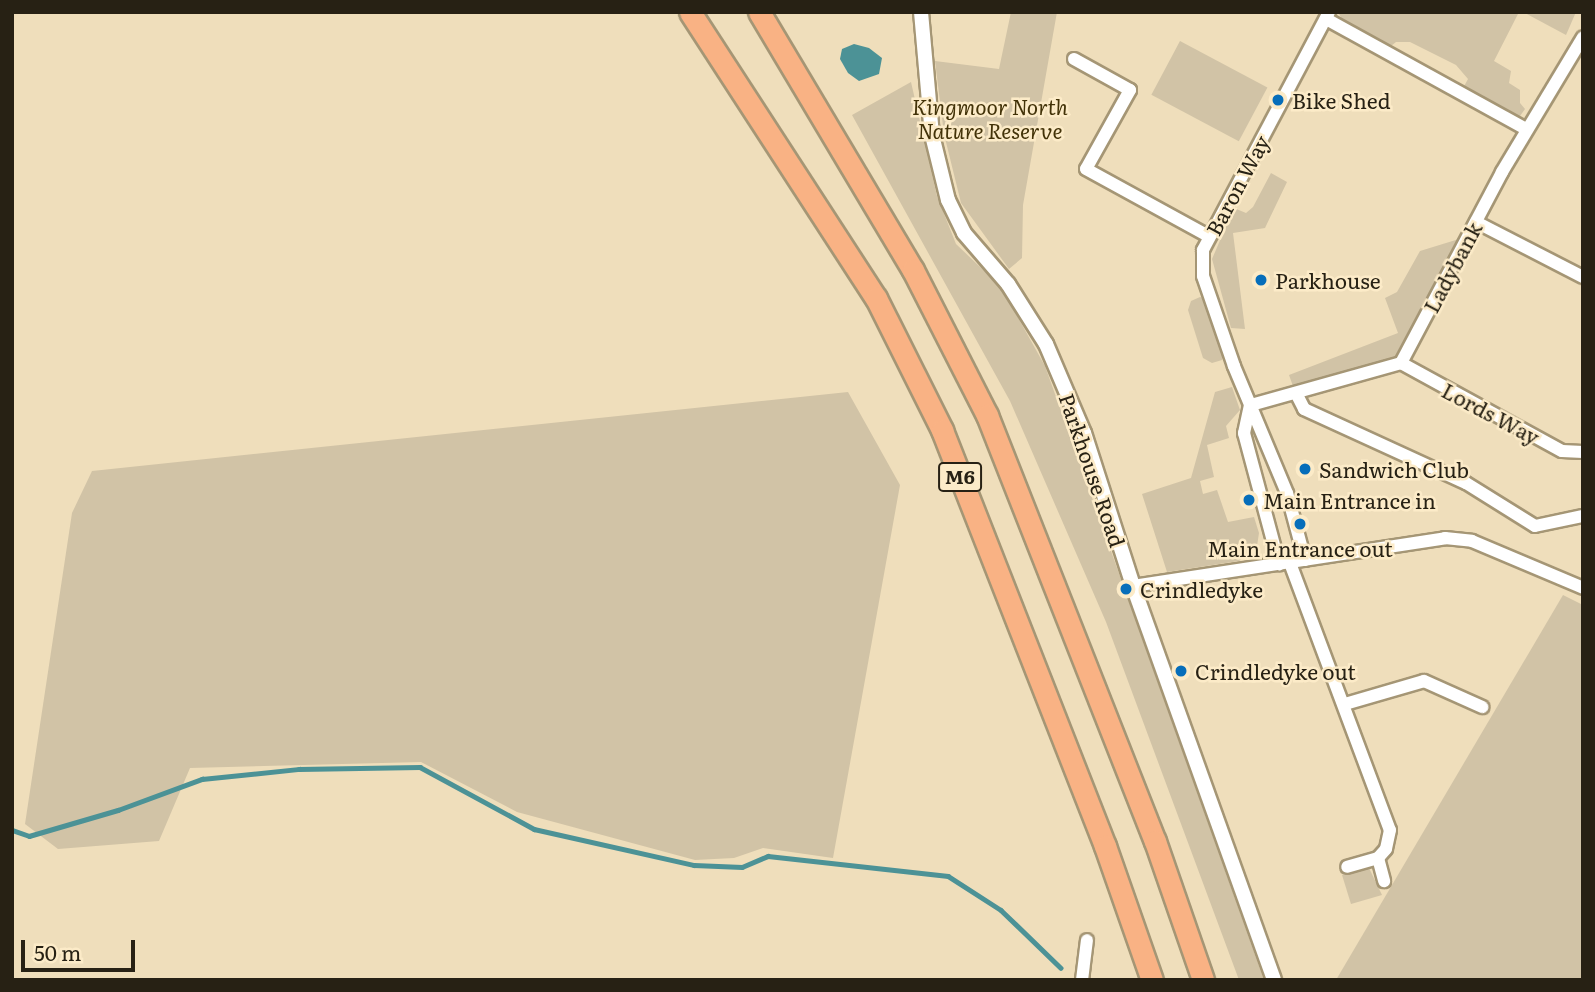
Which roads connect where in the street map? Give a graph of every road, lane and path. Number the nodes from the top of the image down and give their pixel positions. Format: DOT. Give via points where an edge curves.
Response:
graph roads {
  1 [pos="690,12"];
  2 [pos="759,12"];
  3 [pos="921,12"];
  4 [pos="1327,16"];
  5 [pos="1583,37"];
  6 [pos="1074,59"];
  7 [pos="1526,130"];
  8 [pos="1476,222"];
  9 [pos="1210,237"];
  10 [pos="1583,277"];
  11 [pos="1401,363"];
  12 [pos="1296,393"];
  13 [pos="1251,405"];
  14 [pos="1583,452"];
  15 [pos="1583,516"];
  16 [pos="1305,560"];
  17 [pos="1285,564"];
  18 [pos="1133,586"];
  19 [pos="1583,588"];
  20 [pos="1345,704"];
  21 [pos="1482,707"];
  22 [pos="1378,858"];
  23 [pos="1347,867"];
  24 [pos="1384,881"];
  25 [pos="1087,940"];
  26 [pos="1082,980"];
  27 [pos="1153,980"];
  28 [pos="1203,980"];
  29 [pos="1274,980"];
  1 -- 27 [label="highway, M6" via="876,298 942,430"];
  2 -- 28 [label="highway, M6" via="914,270 986,415 1155,841"];
  3 -- 18 [label="street, Parkhouse Road" via="932,135 948,200 964,233 1009,284 1046,344 1084,433"];
  4 -- 7 [label="street"];
  4 -- 9 [label="street, Baron Way"];
  5 -- 7 [label="street, Ladybank"];
  6 -- 9 [label="street" via="1129,90 1086,169"];
  7 -- 8 [label="street, Ladybank"];
  8 -- 10 [label="street"];
  8 -- 11 [label="street, Ladybank"];
  9 -- 13 [label="street, Baron Way" via="1203,250 1203,276"];
  11 -- 12 [label="street"];
  11 -- 14 [label="street, Lords Way" via="1562,452"];
  12 -- 13 [label="street"];
  12 -- 15 [label="street" via="1304,409 1465,483 1535,526"];
  13 -- 16 [label="street, Baron Way" via="1287,493"];
  13 -- 17 [label="street" via="1244,433"];
  16 -- 17 [label="street"];
  16 -- 19 [label="street" via="1445,538 1472,541"];
  17 -- 18 [label="street"];
  17 -- 20 [label="street"];
  18 -- 29 [label="street, Parkhouse Road"];
  20 -- 21 [label="street" via="1424,681"];
  20 -- 22 [label="street" via="1390,830 1386,849"];
  22 -- 23 [label="street"];
  22 -- 24 [label="street"];
  25 -- 26 [label="street"];
}
